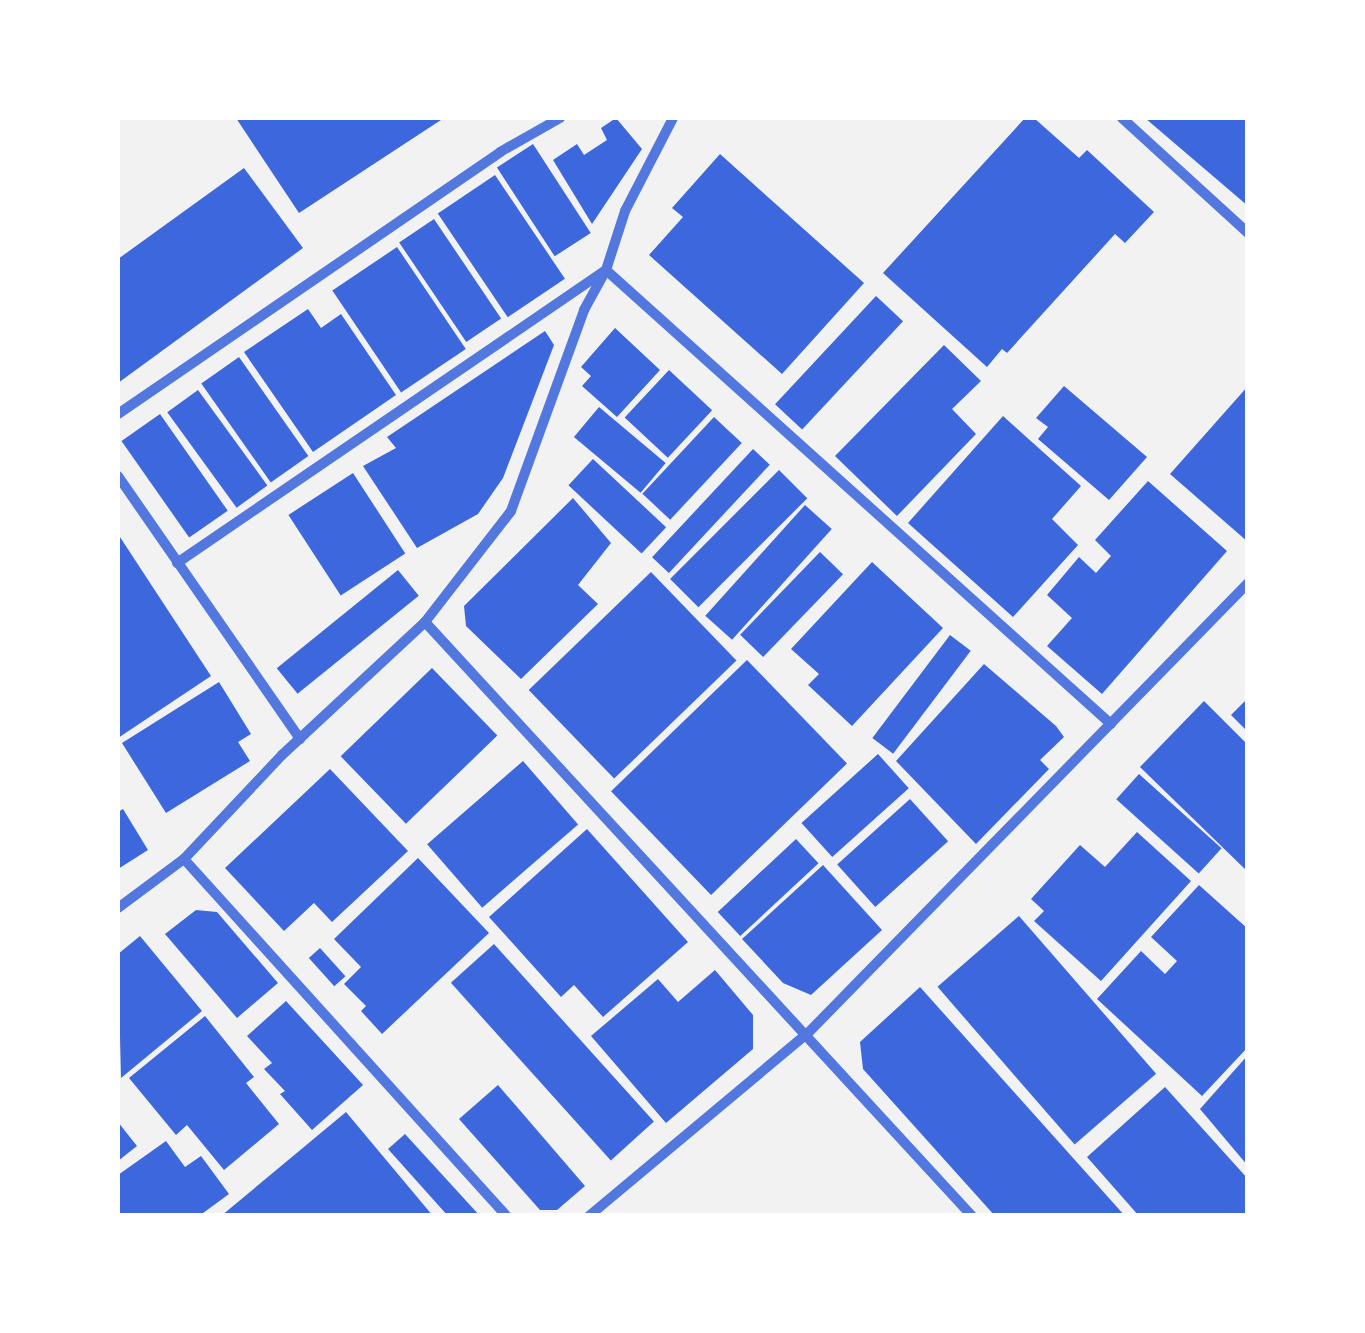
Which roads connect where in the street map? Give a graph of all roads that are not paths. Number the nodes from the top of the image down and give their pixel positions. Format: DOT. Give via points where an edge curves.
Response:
graph roads {
  1 [pos="560,118"];
  2 [pos="673,118"];
  3 [pos="1122,118"];
  4 [pos="1248,233"];
  5 [pos="606,270"];
  6 [pos="118,414"];
  7 [pos="118,476"];
  8 [pos="178,563"];
  9 [pos="1248,582"];
  10 [pos="425,622"];
  11 [pos="1111,724"];
  12 [pos="300,739"];
  13 [pos="184,859"];
  14 [pos="118,908"];
  15 [pos="808,1033"];
  16 [pos="506,1216"];
  17 [pos="589,1216"];
  18 [pos="972,1216"];
  1 -- 6 [label="street" via="500,152"];
  2 -- 5 [label="street" via="625,210"];
  3 -- 4 [label="street"];
  5 -- 8 [label="street"];
  5 -- 10 [label="street" via="584,310 510,511"];
  5 -- 11 [label="street"];
  7 -- 8 [label="street"];
  8 -- 12 [label="street"];
  9 -- 11 [label="street"];
  10 -- 12 [label="street"];
  10 -- 15 [label="street"];
  11 -- 15 [label="street"];
  12 -- 13 [label="street"];
  13 -- 14 [label="street"];
  13 -- 16 [label="street"];
  15 -- 17 [label="street"];
  15 -- 18 [label="street"];
}
